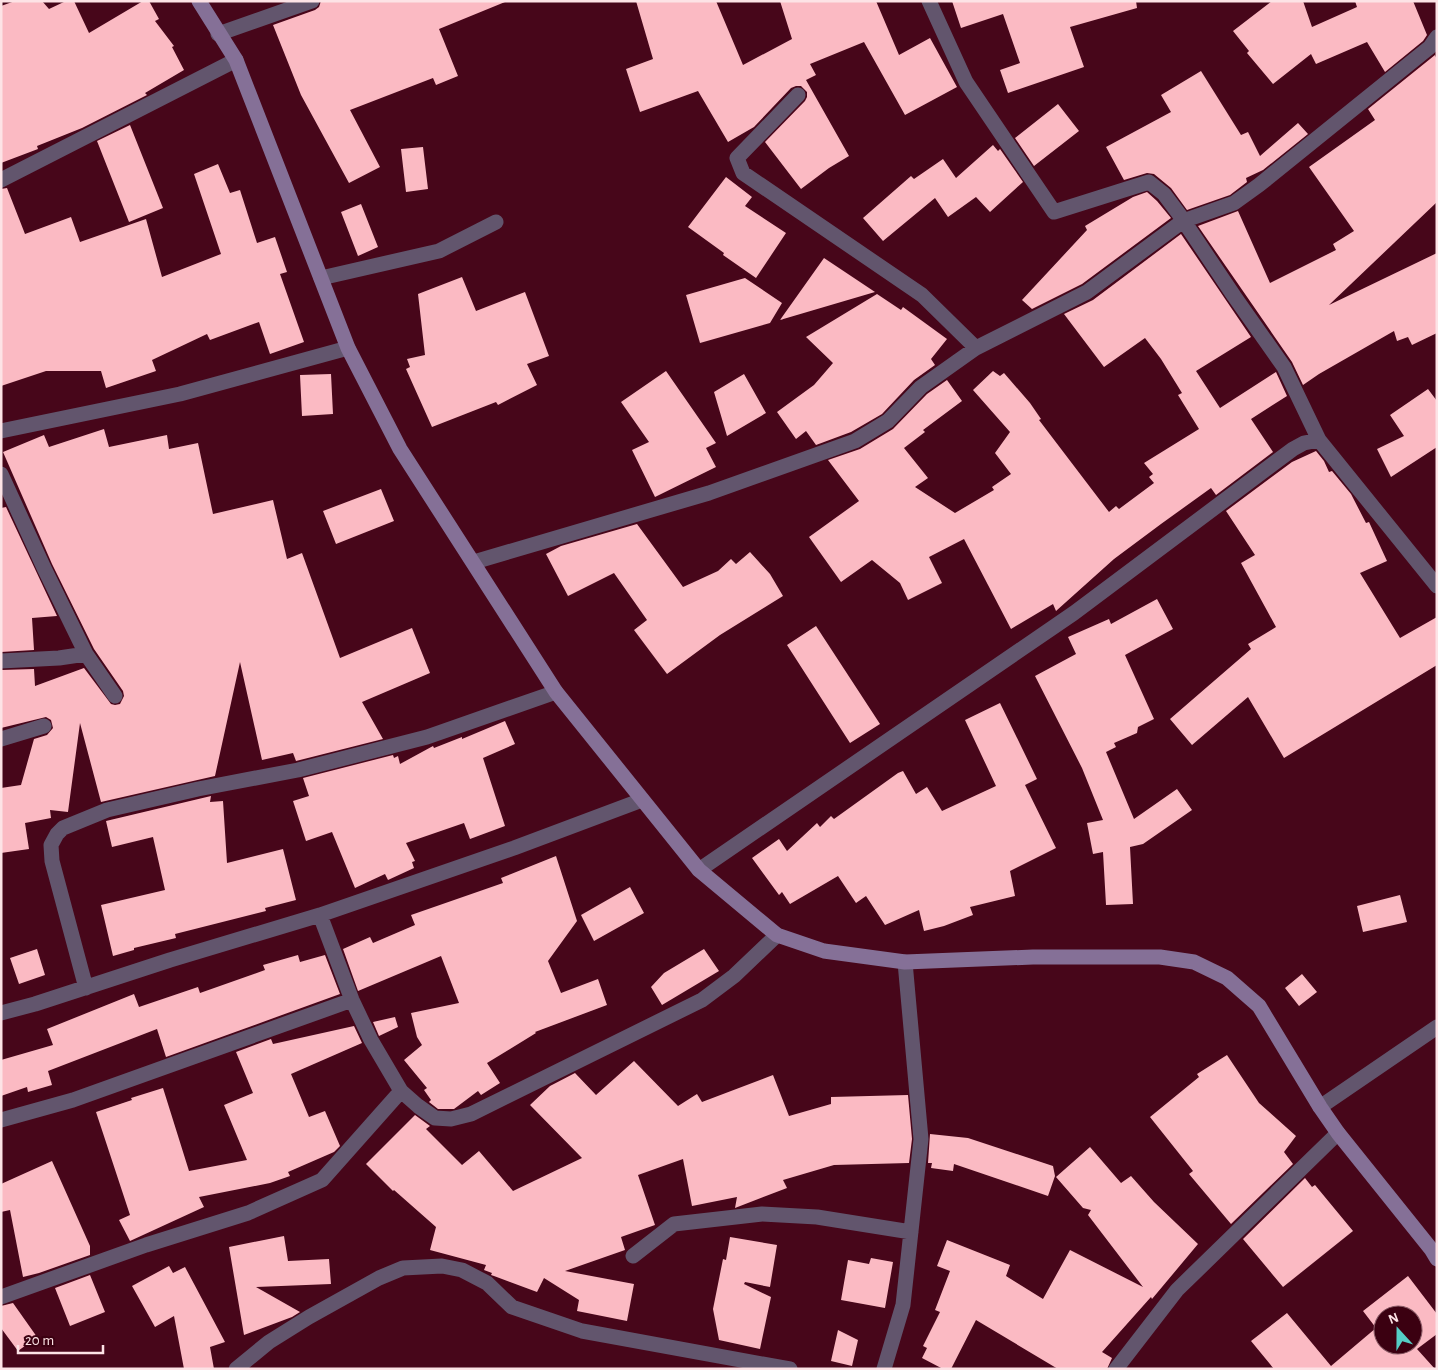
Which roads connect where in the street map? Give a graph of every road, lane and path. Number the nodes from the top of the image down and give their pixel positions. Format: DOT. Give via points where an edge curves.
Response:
graph roads {
  1 [pos="199,1"];
  2 [pos="312,1"];
  3 [pos="929,1"];
  4 [pos="218,34"];
  5 [pos="1437,37"];
  6 [pos="236,60"];
  7 [pos="798,95"];
  8 [pos="1,180"];
  9 [pos="1183,220"];
  10 [pos="496,222"];
  11 [pos="321,278"];
  12 [pos="348,348"];
  13 [pos="976,348"];
  14 [pos="1,431"];
  15 [pos="1319,440"];
  16 [pos="1,474"];
  17 [pos="474,562"];
  18 [pos="1437,586"];
  19 [pos="86,654"];
  20 [pos="1,661"];
  21 [pos="556,692"];
  22 [pos="115,696"];
  23 [pos="44,726"];
  24 [pos="1,739"];
  25 [pos="642,800"];
  26 [pos="698,870"];
  27 [pos="320,914"];
  28 [pos="777,935"];
  29 [pos="905,962"];
  30 [pos="86,988"];
  31 [pos="352,1000"];
  32 [pos="1,1013"];
  33 [pos="1437,1028"];
  34 [pos="401,1091"];
  35 [pos="1320,1107"];
  36 [pos="1,1120"];
  37 [pos="1338,1133"];
  38 [pos="912,1232"];
  39 [pos="633,1256"];
  40 [pos="1437,1258"];
  41 [pos="1,1297"];
  42 [pos="236,1369"];
  43 [pos="790,1369"];
  44 [pos="884,1369"];
  45 [pos="1116,1369"];
  1 -- 4 [label="street"];
  2 -- 4 [label="street"];
  3 -- 9 [label="street" via="966,82 1054,212 1149,182 1164,194"];
  4 -- 6 [label="street"];
  5 -- 9 [label="street" via="1430,47 1259,185 1234,202"];
  6 -- 8 [label="street"];
  6 -- 11 [label="street"];
  7 -- 13 [label="street" via="737,158 743,173 922,295"];
  9 -- 13 [label="street" via="1087,292"];
  9 -- 15 [label="street" via="1284,367"];
  10 -- 11 [label="street" via="440,251"];
  11 -- 12 [label="street"];
  12 -- 14 [label="street" via="180,394"];
  12 -- 17 [label="street" via="400,449"];
  13 -- 17 [label="street" via="921,387 888,422 855,441 709,493"];
  15 -- 18 [label="street"];
  15 -- 26 [label="street" via="1293,449 1074,613"];
  16 -- 19 [label="street"];
  17 -- 21 [label="street"];
  19 -- 20 [label="street"];
  19 -- 22 [label="street"];
  21 -- 25 [label="street"];
  21 -- 30 [label="street" via="427,737 298,770 107,810 63,828 51,844 52,861"];
  23 -- 24 [label="street"];
  25 -- 26 [label="street"];
  25 -- 27 [label="street"];
  26 -- 28 [label="street"];
  27 -- 30 [label="street"];
  27 -- 31 [label="street"];
  28 -- 29 [label="street" via="824,951"];
  28 -- 34 [label="street" via="734,976 702,1000 471,1114 451,1119 435,1118"];
  29 -- 35 [label="street" via="1033,956 1160,957 1194,962 1226,978 1259,1006"];
  29 -- 38 [label="street" via="921,1139"];
  30 -- 32 [label="street"];
  31 -- 34 [label="street"];
  31 -- 36 [label="street" via="73,1100"];
  33 -- 35 [label="street"];
  34 -- 41 [label="street" via="322,1180 248,1213 146,1245"];
  35 -- 37 [label="street"];
  37 -- 40 [label="street"];
  37 -- 45 [label="street" via="1177,1290"];
  38 -- 39 [label="street" via="817,1217 762,1214 674,1224"];
  38 -- 44 [label="street" via="903,1305"];
  42 -- 43 [label="street" via="269,1342 308,1317 379,1278 403,1268 442,1266 462,1270 486,1283 512,1307 582,1331"];
}
